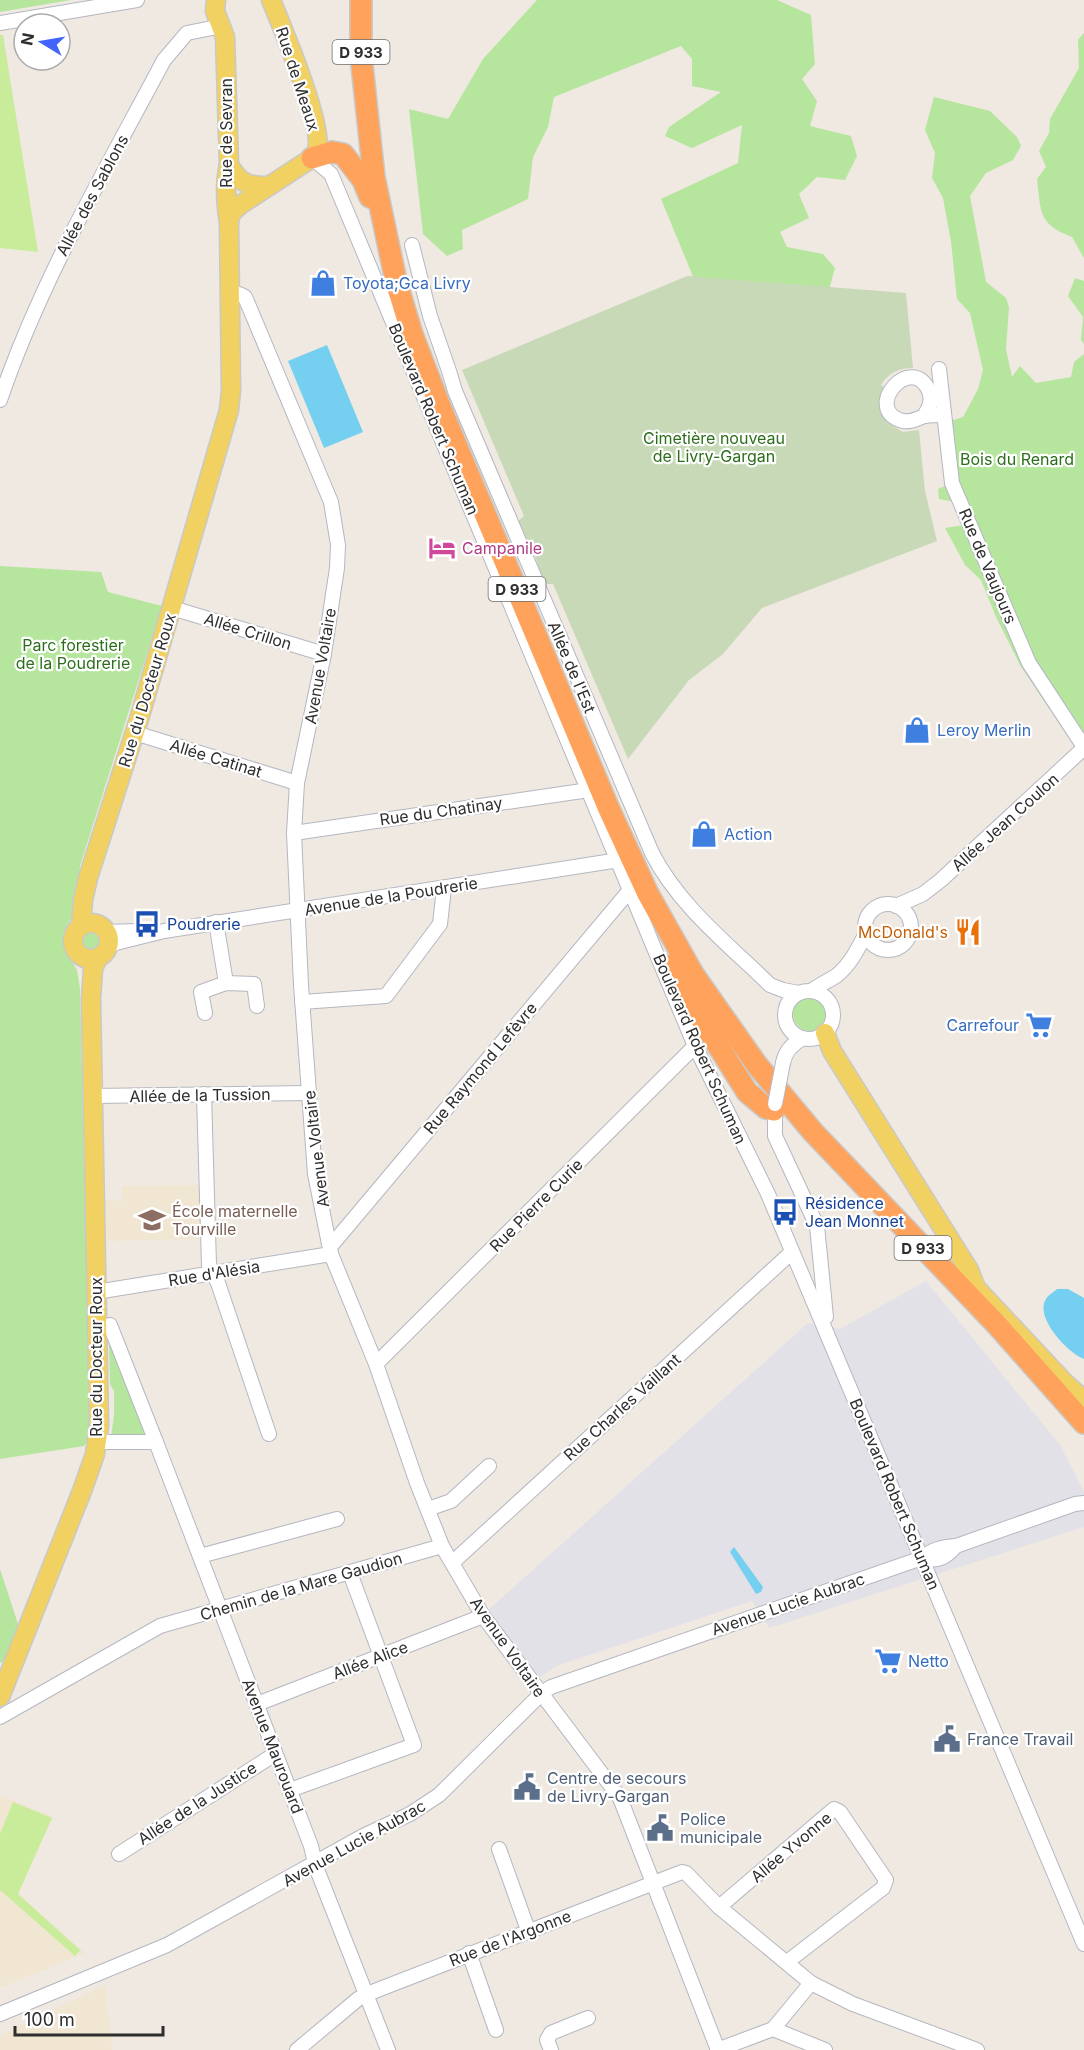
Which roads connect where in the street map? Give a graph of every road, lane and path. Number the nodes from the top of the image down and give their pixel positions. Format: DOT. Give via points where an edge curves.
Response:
graph roads {
  1 [pos="137,0"];
  2 [pos="216,0"];
  3 [pos="271,0"];
  4 [pos="361,0"];
  5 [pos="374,0"];
  6 [pos="0,23"];
  7 [pos="222,26"];
  8 [pos="312,158"];
  9 [pos="229,165"];
  10 [pos="267,186"];
  11 [pos="229,220"];
  12 [pos="387,242"];
  13 [pos="412,245"];
  14 [pos="230,295"];
  15 [pos="920,381"];
  16 [pos="0,400"];
  17 [pos="944,415"];
  18 [pos="924,417"];
  19 [pos="172,608"];
  20 [pos="324,654"];
  21 [pos="135,733"];
  22 [pos="1084,748"];
  23 [pos="297,783"];
  24 [pos="589,789"];
  25 [pos="294,833"];
  26 [pos="619,860"];
  27 [pos="444,888"];
  28 [pos="639,892"];
  29 [pos="923,894"];
  30 [pos="896,906"];
  31 [pos="297,911"];
  32 [pos="909,920"];
  33 [pos="216,922"];
  34 [pos="866,933"];
  35 [pos="95,941"];
  36 [pos="878,947"];
  37 [pos="856,954"];
  38 [pos="834,977"];
  39 [pos="226,983"];
  40 [pos="770,985"];
  41 [pos="805,992"];
  42 [pos="828,1001"];
  43 [pos="302,1002"];
  44 [pos="257,1006"];
  45 [pos="204,1013"];
  46 [pos="786,1017"];
  47 [pos="825,1033"];
  48 [pos="803,1038"];
  49 [pos="695,1046"];
  50 [pos="784,1059"];
  51 [pos="747,1092"];
  52 [pos="308,1093"];
  53 [pos="204,1094"];
  54 [pos="93,1096"];
  55 [pos="774,1107"];
  56 [pos="775,1136"];
  57 [pos="820,1248"];
  58 [pos="331,1251"];
  59 [pos="795,1258"];
  60 [pos="214,1274"];
  61 [pos="976,1288"];
  62 [pos="96,1292"];
  63 [pos="110,1325"];
  64 [pos="827,1332"];
  65 [pos="376,1364"];
  66 [pos="1084,1400"];
  67 [pos="1084,1423"];
  68 [pos="269,1434"];
  69 [pos="97,1442"];
  70 [pos="156,1442"];
  71 [pos="489,1466"];
  72 [pos="1081,1501"];
  73 [pos="428,1509"];
  74 [pos="337,1519"];
  75 [pos="442,1546"];
  76 [pos="200,1556"];
  77 [pos="922,1558"];
  78 [pos="453,1562"];
  79 [pos="350,1573"];
  80 [pos="221,1610"];
  81 [pos="483,1616"];
  82 [pos="382,1656"];
  83 [pos="541,1694"];
  84 [pos="0,1697"];
  85 [pos="257,1704"];
  86 [pos="0,1717"];
  87 [pos="275,1754"];
  88 [pos="290,1790"];
  89 [pos="499,1849"];
  90 [pos="119,1854"];
  91 [pos="315,1863"];
  92 [pos="653,1882"];
  93 [pos="719,1907"];
  94 [pos="528,1930"];
  95 [pos="1084,1944"];
  96 [pos="469,1953"];
  97 [pos="787,1962"];
  98 [pos="811,1983"];
  99 [pos="367,1994"];
  100 [pos="0,2014"];
  101 [pos="588,2018"];
  102 [pos="773,2029"];
  103 [pos="496,2031"];
  104 [pos="297,2050"];
  105 [pos="388,2050"];
  106 [pos="551,2050"];
  107 [pos="718,2050"];
  108 [pos="825,2050"];
  109 [pos="977,2050"];
  1 -- 6 [label="street"];
  2 -- 7 [label="main road, Rue de Sevran" via="215,11"];
  3 -- 8 [label="main road, Rue de Meaux" via="315,124 317,150"];
  4 -- 12 [label="highway, D 933" via="361,56 372,167"];
  5 -- 61 [label="highway, D 933" via="377,111 396,235 414,308 450,406 640,853 702,968 761,1054 815,1118"];
  7 -- 9 [label="main road, Rue de Sevran"];
  7 -- 16 [label="street, Allée des Sablons" via="187,33 164,60 60,255"];
  8 -- 10 [label="main road"];
  8 -- 12 [label="highway" via="332,152 343,154 352,163 367,189 376,223"];
  8 -- 24 [label="street, Boulevard Robert Schuman" via="331,174"];
  9 -- 10 [label="main road" via="240,180 251,186"];
  9 -- 11 [label="main road, Rue de Sevran"];
  10 -- 11 [label="main road" via="232,212"];
  11 -- 14 [label="main road, Rue de Sevran"];
  12 -- 28 [label="highway, D 933" via="412,334 441,409 608,807"];
  13 -- 40 [label="street, Allée de l'Est" via="429,316 455,391 652,853 662,873 689,907"];
  14 -- 19 [label="main road, Rue du Docteur Roux" via="229,410"];
  14 -- 20 [label="street, Avenue Voltaire" via="245,297 331,502 338,545 337,568"];
  15 -- 17 [label="street, Rue de Vaujours" via="939,374"];
  15 -- 18 [label="street" via="931,396"];
  15 -- 18 [label="street" via="903,378 895,383 887,402 890,411 904,422"];
  17 -- 18 [label="street"];
  17 -- 22 [label="street, Rue de Vaujours" via="952,483 1029,663"];
  19 -- 20 [label="street, Allée Crillon"];
  19 -- 21 [label="main road, Rue du Docteur Roux"];
  20 -- 23 [label="street, Avenue Voltaire"];
  21 -- 23 [label="street, Allée Catinat"];
  21 -- 35 [label="main road, Rue du Docteur Roux" via="97,853 92,904"];
  22 -- 29 [label="street, Allée Jean Coulon"];
  23 -- 25 [label="street, Avenue Voltaire"];
  24 -- 25 [label="street, Rue du Chatinay"];
  24 -- 26 [label="street, Boulevard Robert Schuman"];
  25 -- 31 [label="street, Avenue Voltaire"];
  26 -- 27 [label="street, Avenue de la Poudrerie"];
  26 -- 28 [label="street, Boulevard Robert Schuman"];
  27 -- 31 [label="street, Avenue de la Poudrerie"];
  27 -- 43 [label="street" via="440,924 386,996"];
  28 -- 49 [label="street, Boulevard Robert Schuman"];
  28 -- 51 [label="highway" via="700,1017"];
  28 -- 58 [label="street, Rue Raymond Lefèvre"];
  28 -- 67 [label="highway, D 933" via="757,1065 813,1131"];
  29 -- 30 [label="street, Allée Jean Coulon"];
  29 -- 32 [label="street, Allée Jean Coulon"];
  30 -- 32 [label="street"];
  30 -- 34 [label="street" via="883,905 872,911 865,923"];
  31 -- 33 [label="street, Avenue de la Poudrerie"];
  31 -- 43 [label="street, Avenue Voltaire"];
  32 -- 36 [label="street" via="909,936 902,945 891,950"];
  33 -- 35 [label="street, Avenue de la Poudrerie"];
  33 -- 39 [label="street"];
  34 -- 36 [label="street"];
  34 -- 37 [label="street"];
  35 -- 54 [label="main road, Rue du Docteur Roux" via="91,999"];
  36 -- 37 [label="street"];
  37 -- 38 [label="street"];
  38 -- 41 [label="street"];
  38 -- 42 [label="street"];
  39 -- 44 [label="street" via="254,984"];
  39 -- 45 [label="street" via="201,992"];
  40 -- 41 [label="street, Allée de l'Est"];
  40 -- 46 [label="street, Allée de l'Est"];
  41 -- 42 [label="street" via="821,994"];
  41 -- 46 [label="street" via="789,1001"];
  42 -- 47 [label="street" via="832,1019"];
  43 -- 52 [label="street, Avenue Voltaire"];
  46 -- 48 [label="street" via="792,1032"];
  46 -- 50 [label="street"];
  47 -- 48 [label="street"];
  47 -- 61 [label="main road" via="832,1051 969,1270"];
  48 -- 50 [label="street" via="792,1044"];
  49 -- 59 [label="street, Boulevard Robert Schuman"];
  49 -- 65 [label="street, Rue Pierre Curie"];
  50 -- 55 [label="street, bridge"];
  51 -- 55 [label="highway" via="765,1108"];
  51 -- 56 [label="street"];
  52 -- 53 [label="street, Allée de la Tussion"];
  52 -- 58 [label="street, Avenue Voltaire" via="315,1174"];
  53 -- 54 [label="street, Allée de la Tussion"];
  53 -- 60 [label="street" via="208,1257"];
  54 -- 62 [label="main road, Rue du Docteur Roux"];
  55 -- 56 [label="street"];
  56 -- 57 [label="street" via="817,1226"];
  57 -- 59 [label="street, Rue Charles Vaillant" via="810,1260"];
  57 -- 64 [label="street"];
  58 -- 60 [label="street, Rue d'Alésia"];
  58 -- 65 [label="street, Avenue Voltaire"];
  59 -- 64 [label="street, Boulevard Robert Schuman"];
  59 -- 78 [label="street, Rue Charles Vaillant"];
  60 -- 62 [label="street, Rue d'Alésia"];
  60 -- 68 [label="street"];
  61 -- 66 [label="main road, D 933"];
  62 -- 69 [label="main road, Rue du Docteur Roux"];
  63 -- 70 [label="street, Avenue Maurouard"];
  64 -- 77 [label="street, Boulevard Robert Schuman"];
  65 -- 73 [label="street, Avenue Voltaire"];
  69 -- 70 [label="street"];
  69 -- 84 [label="main road, Rue du Docteur Roux" via="78,1502"];
  70 -- 76 [label="street, Avenue Maurouard"];
  71 -- 73 [label="street" via="451,1501"];
  72 -- 77 [label="street, Avenue Lucie Aubrac" via="956,1546 946,1557 934,1561"];
  73 -- 75 [label="street, Avenue Voltaire"];
  74 -- 76 [label="street"];
  75 -- 78 [label="street, Avenue Voltaire"];
  75 -- 79 [label="street, Chemin de la Mare Gaudion"];
  76 -- 80 [label="street, Avenue Maurouard"];
  77 -- 83 [label="street, Avenue Lucie Aubrac" via="563,1682"];
  77 -- 95 [label="street, Boulevard Robert Schuman"];
  78 -- 81 [label="street, Avenue Voltaire"];
  79 -- 80 [label="street, Chemin de la Mare Gaudion"];
  79 -- 82 [label="street"];
  80 -- 85 [label="street, Avenue Maurouard"];
  80 -- 86 [label="street, Chemin de la Mare Gaudion" via="160,1626"];
  81 -- 82 [label="street, Allée Alice"];
  81 -- 83 [label="street, Avenue Voltaire"];
  82 -- 85 [label="street, Allée Alice"];
  82 -- 88 [label="street" via="414,1745"];
  83 -- 91 [label="street, Avenue Lucie Aubrac" via="439,1795"];
  83 -- 92 [label="street, Avenue Voltaire" via="621,1798"];
  85 -- 87 [label="street, Avenue Maurouard"];
  87 -- 88 [label="street, Avenue Maurouard"];
  87 -- 90 [label="street, Allée de la Justice"];
  88 -- 91 [label="street, Avenue Maurouard"];
  89 -- 94 [label="street"];
  91 -- 99 [label="street, Avenue Maurouard"];
  91 -- 100 [label="street, Avenue Lucie Aubrac" via="166,1945"];
  92 -- 93 [label="street, Rue de l'Argonne" via="686,1873"];
  92 -- 94 [label="street, Rue de l'Argonne"];
  92 -- 107 [label="street, Avenue Voltaire"];
  93 -- 97 [label="street"];
  93 -- 97 [label="street, Allée Yvonne" via="834,1809 840,1812 886,1880 883,1888"];
  94 -- 96 [label="street, Rue de l'Argonne"];
  96 -- 99 [label="street, Rue de l'Argonne"];
  96 -- 103 [label="street"];
  97 -- 98 [label="street"];
  98 -- 102 [label="street"];
  98 -- 109 [label="street" via="853,2004"];
  99 -- 104 [label="street, Rue de l'Argonne"];
  99 -- 105 [label="street, Avenue Maurouard"];
  101 -- 106 [label="street" via="551,2032 547,2040"];
  102 -- 107 [label="street"];
  102 -- 108 [label="street"];
}
